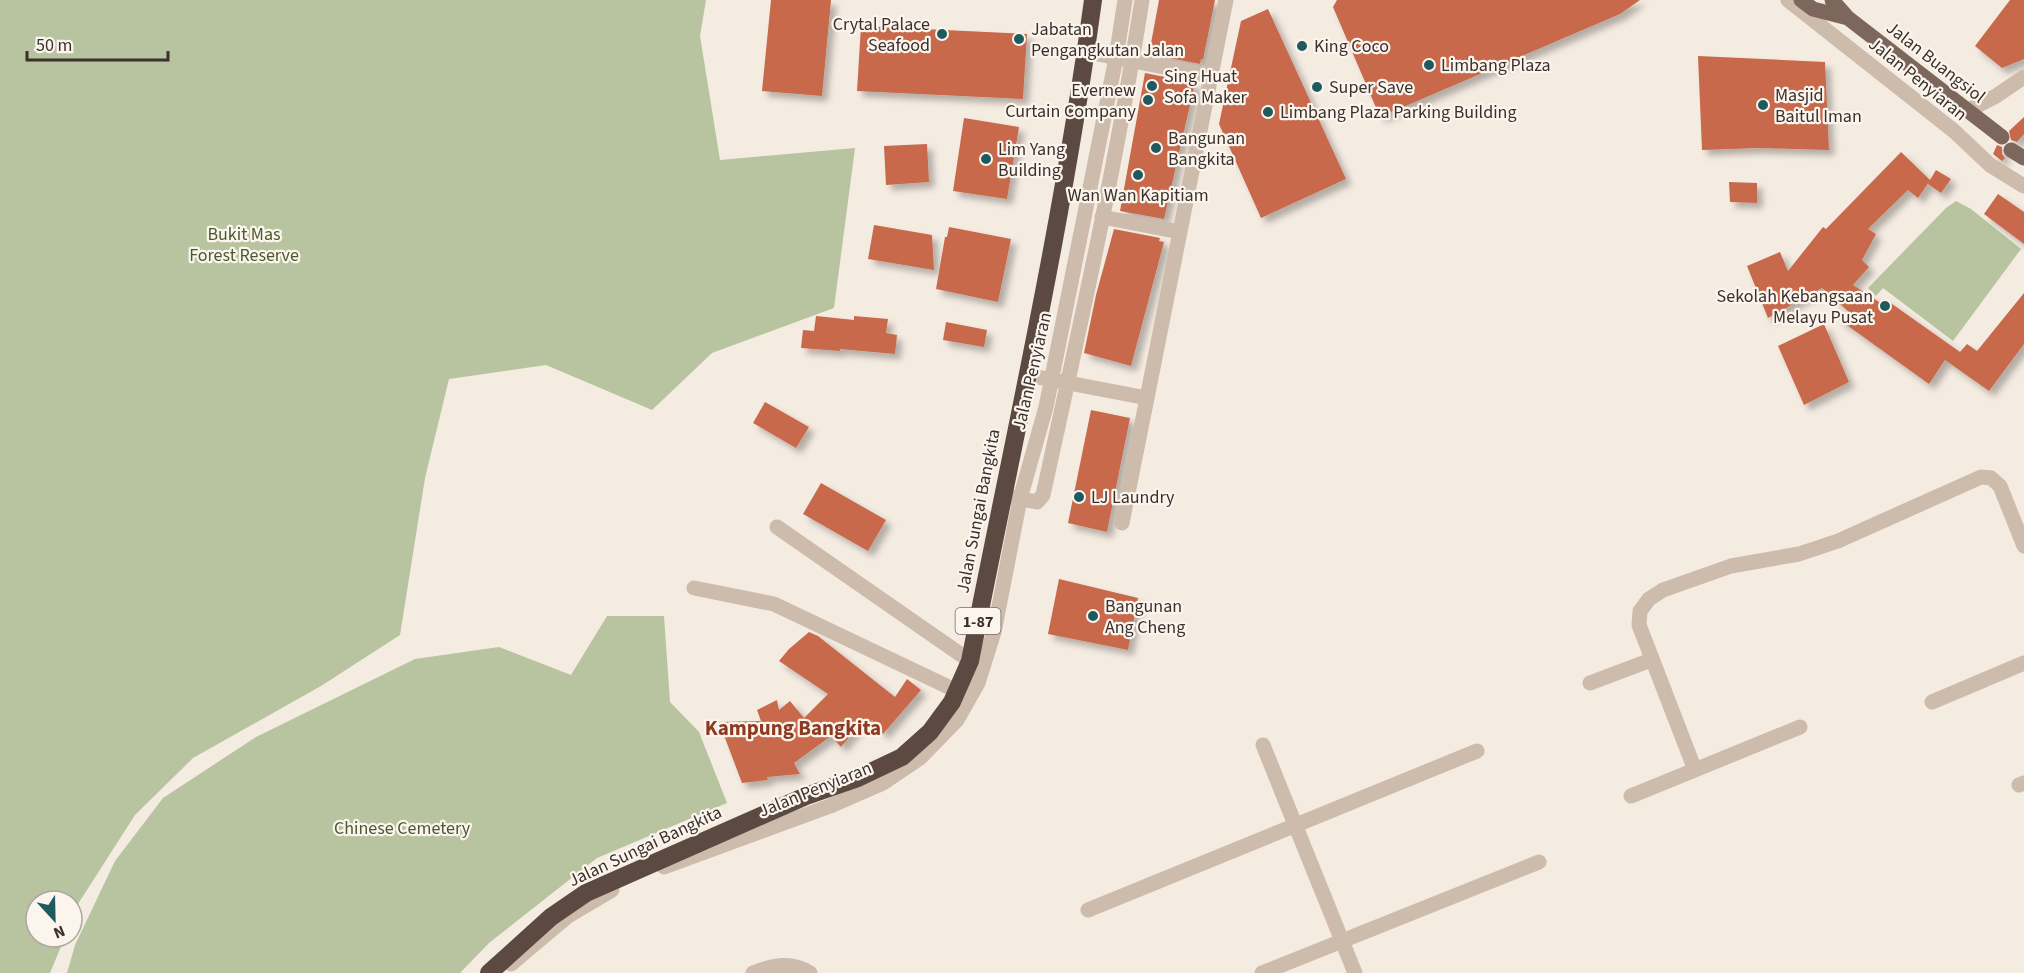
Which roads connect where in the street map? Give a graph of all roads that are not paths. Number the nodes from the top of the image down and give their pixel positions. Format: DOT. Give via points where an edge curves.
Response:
graph roads {
  1 [pos="1093,0"];
  2 [pos="1125,0"];
  3 [pos="1142,0"];
  4 [pos="1226,0"];
  5 [pos="1788,0"];
  6 [pos="1802,0"];
  7 [pos="1832,0"];
  8 [pos="1848,18"];
  9 [pos="1087,52"];
  10 [pos="1116,58"];
  11 [pos="1132,61"];
  12 [pos="1210,76"];
  13 [pos="2024,77"];
  14 [pos="1967,111"];
  15 [pos="2002,137"];
  16 [pos="2024,186"];
  17 [pos="1102,217"];
  18 [pos="1180,232"];
  19 [pos="1027,375"];
  20 [pos="1052,380"];
  21 [pos="1068,383"];
  22 [pos="1147,398"];
  23 [pos="1022,403"];
  24 [pos="1046,407"];
  25 [pos="1062,410"];
  26 [pos="1011,497"];
  27 [pos="1122,523"];
  28 [pos="777,527"];
  29 [pos="2024,546"];
  30 [pos="694,588"];
  31 [pos="1652,660"];
  32 [pos="970,661"];
  33 [pos="2024,663"];
  34 [pos="1590,683"];
  35 [pos="957,691"];
  36 [pos="1932,702"];
  37 [pos="1800,727"];
  38 [pos="1263,745"];
  39 [pos="1477,752"];
  40 [pos="1695,770"];
  41 [pos="1631,796"];
  42 [pos="1295,825"];
  43 [pos="1539,862"];
  44 [pos="1088,910"];
  45 [pos="1342,941"];
  46 [pos="489,973"];
  47 [pos="502,973"];
  48 [pos="753,973"];
  49 [pos="810,973"];
  50 [pos="1262,973"];
  51 [pos="1355,973"];
  1 -- 9 [label="highway, Jalan Sungai Bangkita / 1-87"];
  2 -- 10 [label="street, Jalan Penyiaran"];
  3 -- 11 [label="street"];
  4 -- 12 [label="street"];
  5 -- 16 [label="street, Jalan Penyiaran" via="1990,165"];
  6 -- 8 [label="main road" via="1813,9"];
  7 -- 8 [label="main road"];
  8 -- 14 [label="main road, Jalan Buangsiol"];
  9 -- 10 [label="street"];
  9 -- 19 [label="highway, Jalan Sungai Bangkita / 1-87"];
  10 -- 11 [label="street"];
  10 -- 20 [label="street, Jalan Penyiaran"];
  11 -- 12 [label="street"];
  11 -- 17 [label="street"];
  12 -- 18 [label="street"];
  13 -- 14 [label="street"];
  14 -- 15 [label="main road, Jalan Buangsiol"];
  17 -- 18 [label="street"];
  17 -- 21 [label="street"];
  18 -- 22 [label="street"];
  19 -- 20 [label="street"];
  19 -- 23 [label="highway, Jalan Sungai Bangkita / 1-87"];
  20 -- 21 [label="street"];
  20 -- 24 [label="street, Jalan Penyiaran"];
  21 -- 22 [label="street"];
  21 -- 25 [label="street"];
  22 -- 27 [label="street"];
  23 -- 24 [label="street"];
  23 -- 26 [label="highway, Jalan Sungai Bangkita / 1-87"];
  24 -- 25 [label="street"];
  24 -- 26 [label="street, Jalan Penyiaran"];
  25 -- 26 [label="street" via="1043,495 1037,502"];
  26 -- 32 [label="highway, Jalan Sungai Bangkita / 1-87"];
  26 -- 47 [label="street, Jalan Penyiaran" via="994,632 978,683 957,720 920,758 883,783 830,806 601,895 568,916"];
  28 -- 32 [label="street"];
  29 -- 31 [label="street" via="2000,486 1991,478 1981,477 1838,541 1799,554 1731,566 1663,590 1640,611 1639,625"];
  30 -- 35 [label="street" via="774,604"];
  31 -- 34 [label="street"];
  31 -- 40 [label="street"];
  32 -- 35 [label="highway, Jalan Sungai Bangkita / 1-87"];
  33 -- 36 [label="street"];
  35 -- 46 [label="highway, Jalan Sungai Bangkita / 1-87" via="930,732 902,757 586,893 552,917"];
  37 -- 40 [label="street"];
  38 -- 42 [label="street"];
  39 -- 42 [label="street"];
  40 -- 41 [label="street"];
  42 -- 44 [label="street"];
  42 -- 45 [label="street"];
  43 -- 45 [label="street"];
  45 -- 50 [label="street"];
  45 -- 51 [label="street"];
  48 -- 49 [label="street" via="785,964"];
}
